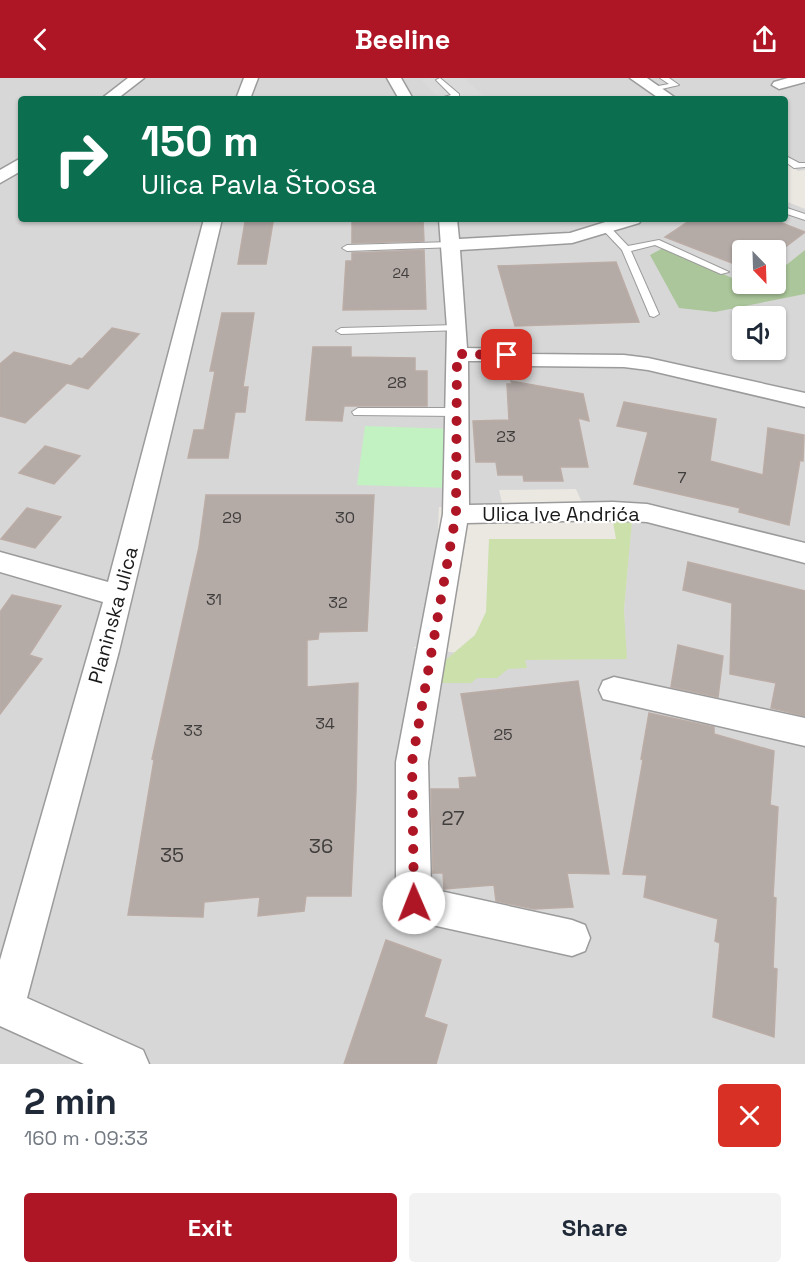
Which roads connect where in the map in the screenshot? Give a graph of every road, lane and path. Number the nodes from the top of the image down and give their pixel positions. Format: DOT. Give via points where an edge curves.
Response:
graph roads {
  1 [pos="137,78"];
  2 [pos="250,78"];
  3 [pos="394,78"];
  4 [pos="637,78"];
  5 [pos="804,78"];
  6 [pos="440,80"];
  7 [pos="779,85"];
  8 [pos="664,93"];
  9 [pos="112,96"];
  10 [pos="244,96"];
  11 [pos="404,96"];
  12 [pos="456,96"];
  13 [pos="788,160"];
  14 [pos="18,165"];
  15 [pos="805,165"];
  16 [pos="0,178"];
  17 [pos="788,211"];
  18 [pos="805,217"];
  19 [pos="212,222"];
  20 [pos="625,222"];
  21 [pos="607,229"];
  22 [pos="450,232"];
  23 [pos="347,248"];
  24 [pos="626,249"];
  25 [pos="724,272"];
  26 [pos="654,314"];
  27 [pos="340,331"];
  28 [pos="457,341"];
  29 [pos="805,400"];
  30 [pos="358,412"];
  31 [pos="457,412"];
  32 [pos="456,514"];
  33 [pos="805,553"];
  34 [pos="0,562"];
  35 [pos="117,595"];
  36 [pos="614,690"];
  37 [pos="805,732"];
  38 [pos="572,938"];
  39 [pos="3,1007"];
  40 [pos="129,1064"];
  1 -- 9 [label="street"];
  2 -- 10 [label="street"];
  3 -- 11 [label="street"];
  4 -- 8 [label="street"];
  5 -- 7 [label="street"];
  6 -- 12 [label="lane"];
  13 -- 15 [label="lane" via="797,166"];
  14 -- 16 [label="street"];
  17 -- 18 [label="lane"];
  19 -- 35 [label="street, Planinska ulica"];
  20 -- 21 [label="street"];
  21 -- 22 [label="street" via="572,238"];
  21 -- 24 [label="lane"];
  22 -- 23 [label="lane"];
  22 -- 28 [label="street"];
  24 -- 25 [label="lane" via="656,242"];
  24 -- 26 [label="lane"];
  27 -- 28 [label="lane"];
  28 -- 29 [label="street" via="528,360 648,364"];
  28 -- 31 [label="street"];
  30 -- 31 [label="lane"];
  31 -- 32 [label="street"];
  32 -- 33 [label="street, Ulica Ive Andrića" via="646,513"];
  32 -- 38 [label="street" via="412,762 414,903"];
  34 -- 35 [label="street"];
  35 -- 39 [label="street, Planinska ulica"];
  36 -- 37 [label="street"];
  39 -- 40 [label="street"];
}
